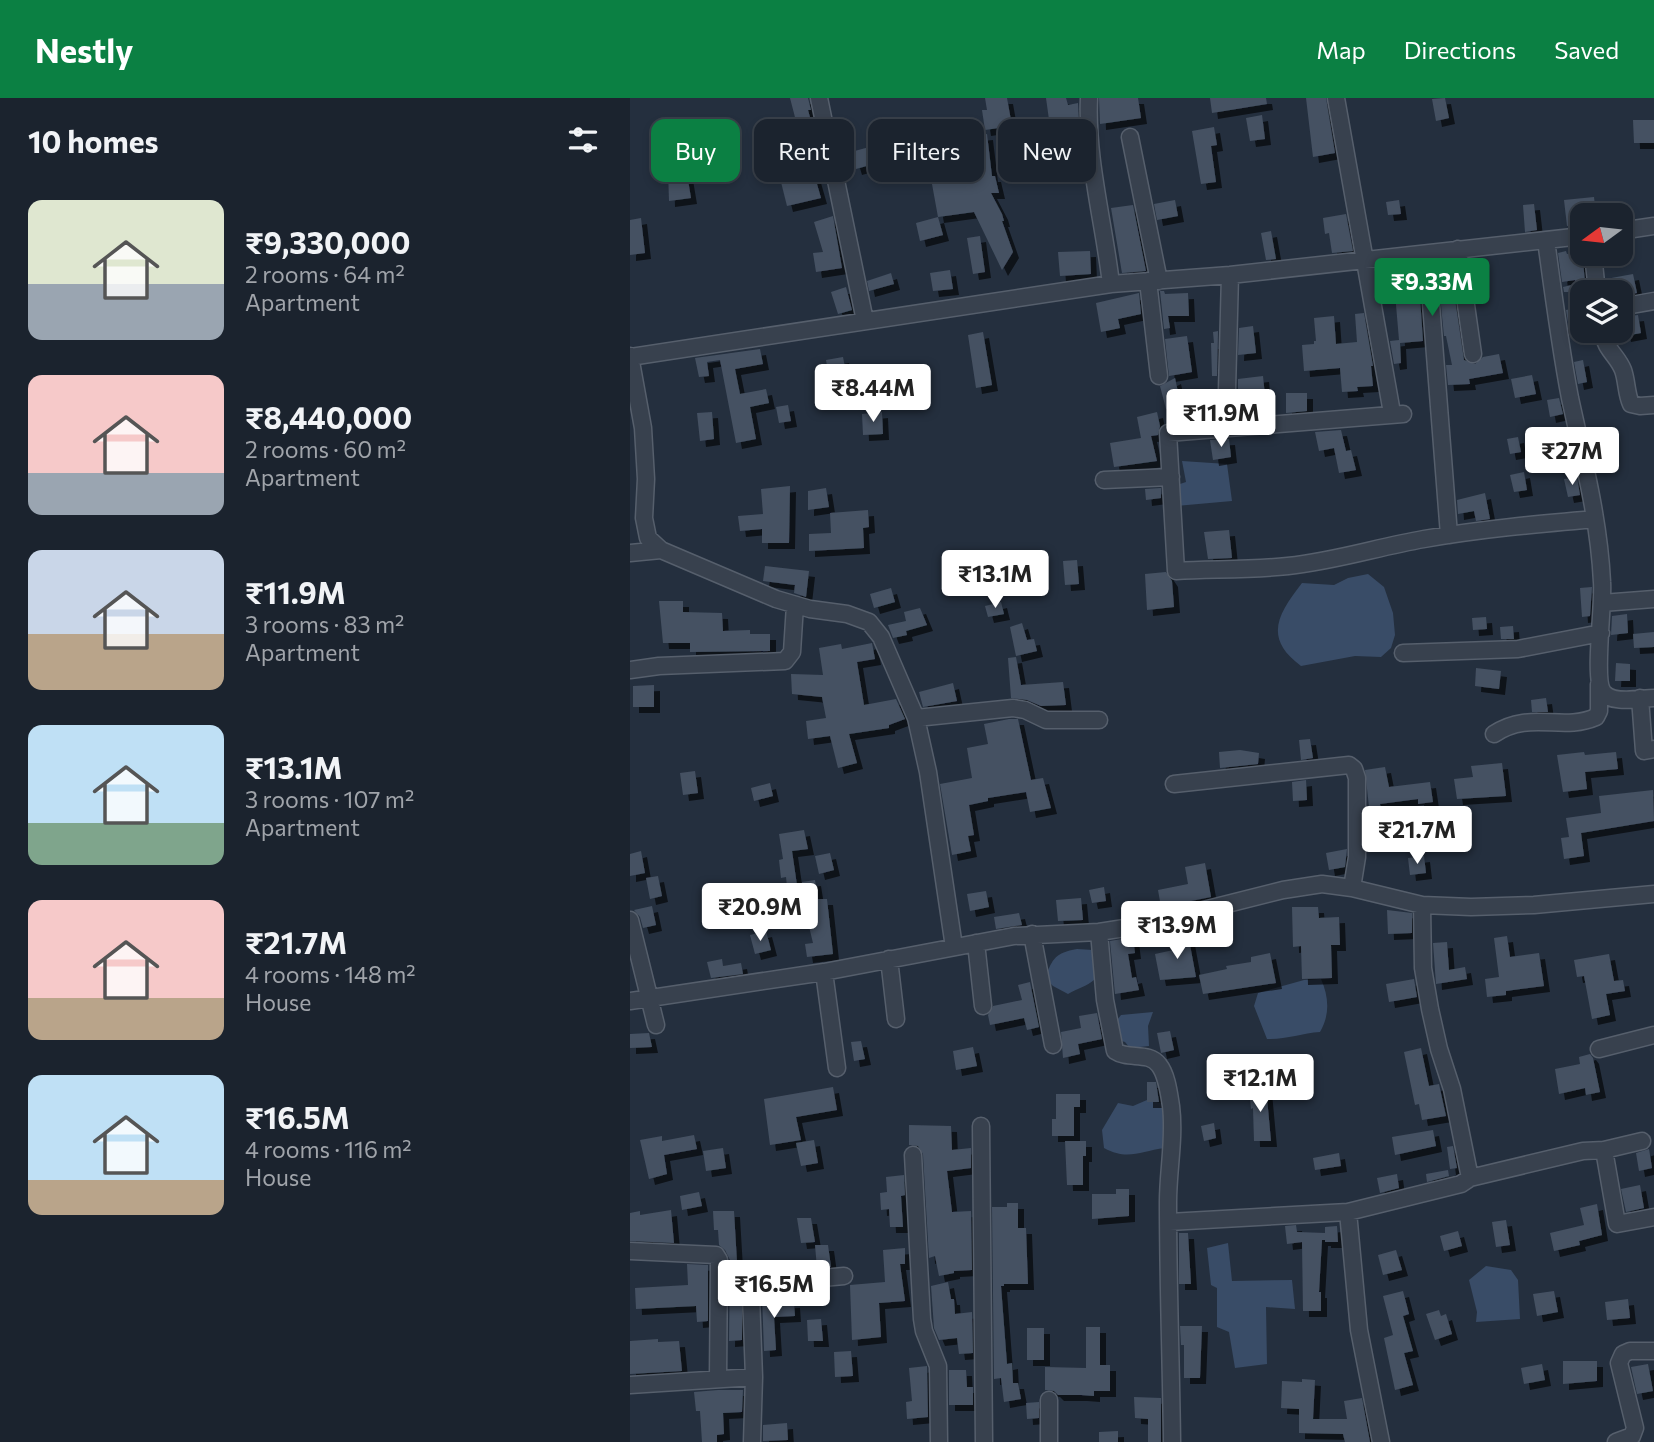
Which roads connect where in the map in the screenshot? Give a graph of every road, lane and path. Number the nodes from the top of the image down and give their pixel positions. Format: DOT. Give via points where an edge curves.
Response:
graph roads {
  1 [pos="819,98"];
  2 [pos="1089,98"];
  3 [pos="1336,98"];
  4 [pos="1130,137"];
  5 [pos="1654,226"];
  6 [pos="1633,229"];
  7 [pos="1570,237"];
  8 [pos="1546,240"];
  9 [pos="1458,249"];
  10 [pos="1364,260"];
  11 [pos="1230,275"];
  12 [pos="1153,281"];
  13 [pos="1111,284"];
  14 [pos="1654,301"];
  15 [pos="1431,304"];
  16 [pos="1633,305"];
  17 [pos="865,321"];
  18 [pos="1605,343"];
  19 [pos="1473,354"];
  20 [pos="630,357"];
  21 [pos="1159,376"];
  22 [pos="1654,405"];
  23 [pos="1226,428"];
  24 [pos="1171,477"];
  25 [pos="1104,480"];
  26 [pos="638,494"];
  27 [pos="1595,519"];
  28 [pos="1449,535"];
  29 [pos="661,550"];
  30 [pos="630,553"];
  31 [pos="1654,599"];
  32 [pos="1602,603"];
  33 [pos="795,605"];
  34 [pos="1601,634"];
  35 [pos="1404,653"];
  36 [pos="630,670"];
  37 [pos="1599,684"];
  38 [pos="1647,698"];
  39 [pos="916,718"];
  40 [pos="1099,720"];
  41 [pos="1494,734"];
  42 [pos="1654,749"];
  43 [pos="1174,784"];
  44 [pos="1352,888"];
  45 [pos="1654,894"];
  46 [pos="1422,905"];
  47 [pos="630,920"];
  48 [pos="1099,932"];
  49 [pos="1032,934"];
  50 [pos="975,943"];
  51 [pos="954,947"];
  52 [pos="889,959"];
  53 [pos="824,972"];
  54 [pos="649,998"];
  55 [pos="630,1001"];
  56 [pos="983,1006"];
  57 [pos="896,1020"];
  58 [pos="656,1025"];
  59 [pos="1654,1035"];
  60 [pos="1053,1045"];
  61 [pos="1600,1049"];
  62 [pos="837,1068"];
  63 [pos="981,1126"];
  64 [pos="1642,1141"];
  65 [pos="1604,1150"];
  66 [pos="913,1155"];
  67 [pos="1470,1178"];
  68 [pos="1348,1212"];
  69 [pos="1654,1217"];
  70 [pos="1169,1222"];
  71 [pos="630,1251"];
  72 [pos="844,1276"];
  73 [pos="1654,1350"];
  74 [pos="754,1377"];
  75 [pos="718,1380"];
  76 [pos="630,1385"];
  77 [pos="1049,1400"];
  78 [pos="752,1442"];
  79 [pos="939,1442"];
  80 [pos="984,1442"];
  81 [pos="1049,1442"];
  82 [pos="1172,1442"];
  83 [pos="1381,1442"];
  84 [pos="1616,1442"];
  1 -- 17 [label="street"];
  2 -- 13 [label="street" via="1091,149"];
  3 -- 10 [label="street"];
  4 -- 12 [label="street"];
  5 -- 6 [label="street"];
  7 -- 8 [label="street"];
  8 -- 9 [label="street"];
  8 -- 27 [label="street"];
  9 -- 10 [label="street"];
  9 -- 19 [label="street"];
  10 -- 11 [label="street"];
  10 -- 23 [label="street" via="1397,414"];
  11 -- 12 [label="street"];
  11 -- 23 [label="street"];
  12 -- 13 [label="street"];
  12 -- 21 [label="street"];
  13 -- 17 [label="street"];
  14 -- 16 [label="street"];
  15 -- 28 [label="street"];
  17 -- 20 [label="street"];
  18 -- 22 [label="street" via="1624,374 1631,404"];
  20 -- 26 [label="street" via="643,428"];
  23 -- 24 [label="street" via="1168,433"];
  24 -- 25 [label="street"];
  24 -- 28 [label="street" via="1176,571 1287,566"];
  26 -- 29 [label="street" via="648,538"];
  27 -- 28 [label="street"];
  27 -- 32 [label="street"];
  29 -- 30 [label="street"];
  29 -- 33 [label="street"];
  31 -- 32 [label="street"];
  32 -- 34 [label="street"];
  33 -- 36 [label="street" via="792,652 785,661"];
  33 -- 39 [label="street" via="869,622 881,637"];
  34 -- 35 [label="street" via="1518,649"];
  34 -- 37 [label="street"];
  37 -- 38 [label="street" via="1613,699"];
  37 -- 41 [label="street" via="1596,717 1515,723"];
  38 -- 42 [label="street" via="1644,751"];
  39 -- 40 [label="street" via="1013,708 1046,720"];
  39 -- 51 [label="street"];
  43 -- 44 [label="street" via="1349,765 1357,778 1357,856"];
  44 -- 46 [label="street"];
  44 -- 48 [label="street" via="1322,884 1283,890"];
  45 -- 46 [label="street" via="1535,905"];
  46 -- 67 [label="street" via="1423,968 1430,1009"];
  47 -- 54 [label="street"];
  48 -- 49 [label="street"];
  48 -- 70 [label="street" via="1115,1051 1147,1057 1163,1072 1171,1107"];
  49 -- 50 [label="street"];
  49 -- 60 [label="street"];
  50 -- 51 [label="street"];
  50 -- 56 [label="street"];
  51 -- 52 [label="street"];
  52 -- 53 [label="street"];
  52 -- 57 [label="street"];
  53 -- 54 [label="street"];
  53 -- 62 [label="street"];
  54 -- 55 [label="street"];
  54 -- 58 [label="street"];
  59 -- 61 [label="street"];
  63 -- 80 [label="street"];
  64 -- 65 [label="street"];
  65 -- 67 [label="street"];
  65 -- 69 [label="street" via="1617,1224"];
  66 -- 79 [label="street" via="922,1319 937,1366"];
  67 -- 68 [label="street"];
  68 -- 70 [label="street"];
  68 -- 83 [label="street" via="1359,1331"];
  70 -- 82 [label="street"];
  71 -- 75 [label="street" via="716,1255"];
  72 -- 74 [label="street" via="767,1283 753,1289"];
  73 -- 84 [label="street" via="1630,1351 1619,1363 1635,1428 1632,1436"];
  74 -- 75 [label="street"];
  74 -- 78 [label="street"];
  75 -- 76 [label="street"];
  77 -- 81 [label="street"];
}
